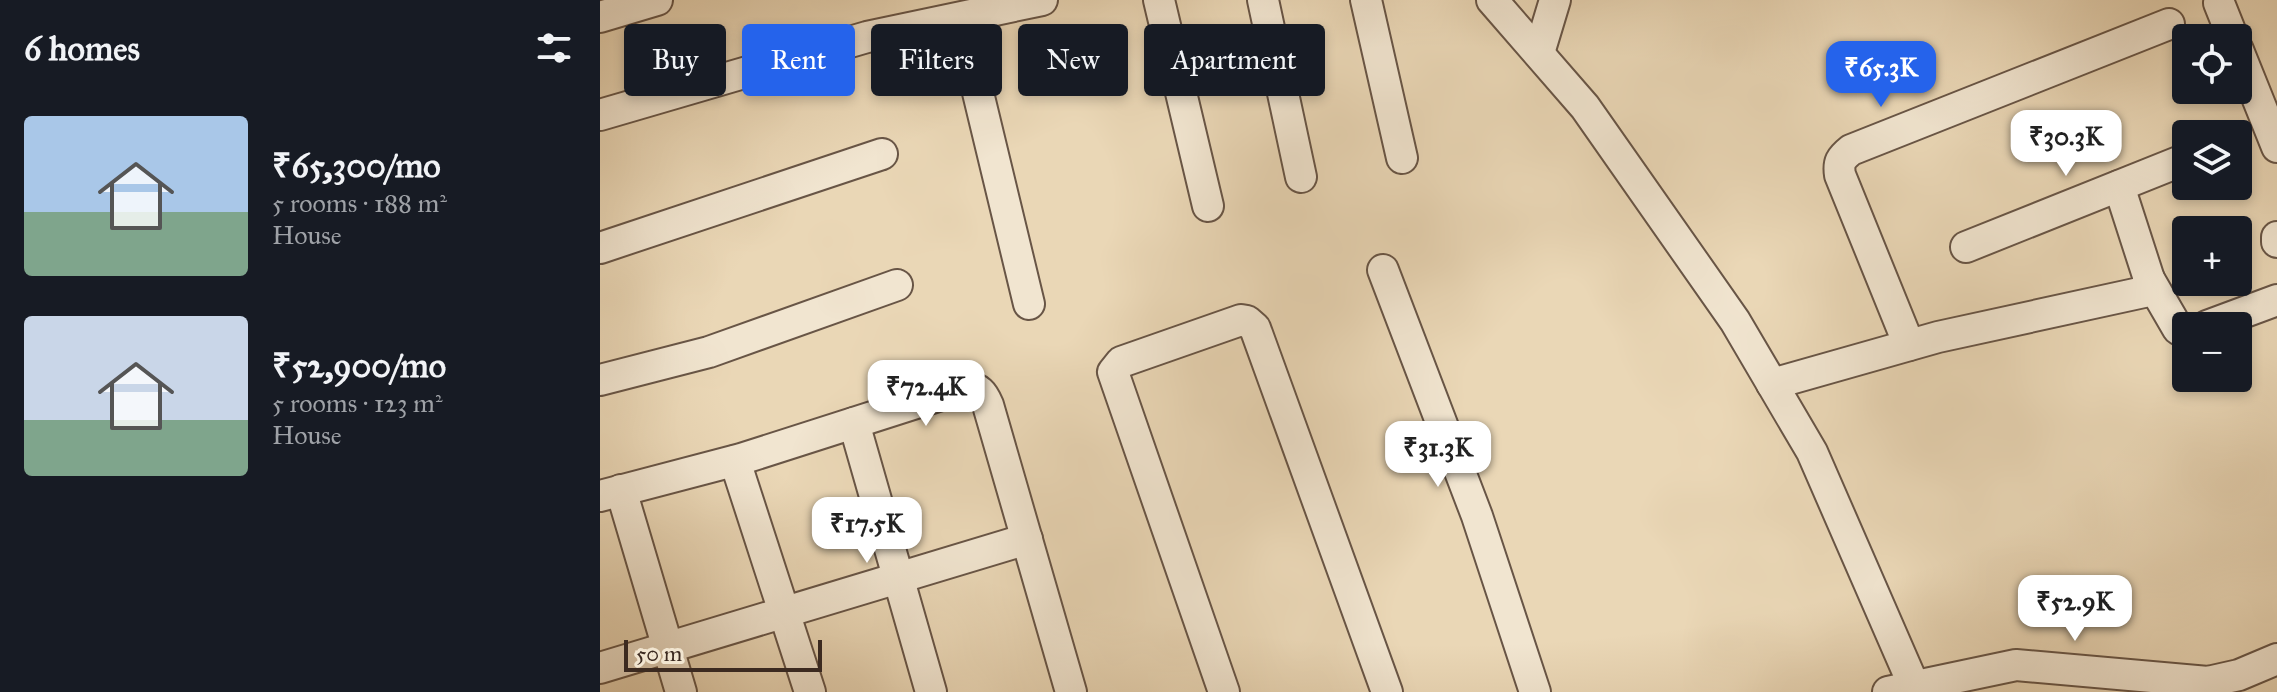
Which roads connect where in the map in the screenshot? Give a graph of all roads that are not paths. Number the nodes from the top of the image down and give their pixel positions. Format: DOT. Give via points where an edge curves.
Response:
graph roads {
  1 [pos="657,0"];
  2 [pos="1042,0"];
  3 [pos="1159,0"];
  4 [pos="1263,0"];
  5 [pos="1366,0"];
  6 [pos="1492,0"];
  7 [pos="1555,0"];
  8 [pos="2219,3"];
  9 [pos="600,17"];
  10 [pos="960,18"];
  11 [pos="2169,24"];
  12 [pos="2227,24"];
  13 [pos="1539,53"];
  14 [pos="2252,85"];
  15 [pos="600,115"];
  16 [pos="2277,147"];
  17 [pos="882,154"];
  18 [pos="1402,158"];
  19 [pos="2172,165"];
  20 [pos="1301,177"];
  21 [pos="2119,186"];
  22 [pos="1208,206"];
  23 [pos="1966,247"];
  24 [pos="600,248"];
  25 [pos="1383,270"];
  26 [pos="2149,279"];
  27 [pos="897,285"];
  28 [pos="2277,300"];
  29 [pos="1029,304"];
  30 [pos="2245,312"];
  31 [pos="2172,319"];
  32 [pos="1909,345"];
  33 [pos="600,380"];
  34 [pos="1772,384"];
  35 [pos="854,423"];
  36 [pos="735,461"];
  37 [pos="611,493"];
  38 [pos="1027,539"];
  39 [pos="898,576"];
  40 [pos="784,611"];
  41 [pos="667,647"];
  42 [pos="2277,659"];
  43 [pos="600,668"];
  44 [pos="2056,680"];
  45 [pos="2098,682"];
  46 [pos="1901,690"];
  47 [pos="681,692"];
  48 [pos="810,692"];
  49 [pos="931,692"];
  50 [pos="1071,692"];
  51 [pos="1224,692"];
  52 [pos="1387,692"];
  53 [pos="1535,692"];
  1 -- 9 [label="street"];
  2 -- 10 [label="street"];
  3 -- 22 [label="street"];
  4 -- 20 [label="street"];
  5 -- 18 [label="street"];
  6 -- 13 [label="street"];
  7 -- 13 [label="street"];
  8 -- 12 [label="street"];
  10 -- 15 [label="street" via="867,37"];
  10 -- 29 [label="street"];
  11 -- 32 [label="street" via="1842,157 1840,175"];
  13 -- 34 [label="street" via="1577,97 1727,309"];
  14 -- 16 [label="street"];
  17 -- 24 [label="street"];
  19 -- 21 [label="street"];
  21 -- 23 [label="street"];
  21 -- 26 [label="street"];
  25 -- 53 [label="street" via="1472,502"];
  26 -- 31 [label="street"];
  26 -- 32 [label="street" via="2144,292"];
  27 -- 33 [label="street" via="709,352"];
  28 -- 30 [label="street"];
  32 -- 34 [label="street"];
  34 -- 46 [label="street" via="1818,465"];
  35 -- 36 [label="street"];
  35 -- 38 [label="street" via="975,388 988,405"];
  35 -- 39 [label="street"];
  36 -- 37 [label="street"];
  36 -- 40 [label="street"];
  37 -- 41 [label="street"];
  38 -- 39 [label="street"];
  38 -- 50 [label="street"];
  39 -- 40 [label="street"];
  39 -- 49 [label="street"];
  40 -- 41 [label="street"];
  40 -- 48 [label="street"];
  41 -- 43 [label="street"];
  41 -- 47 [label="street"];
  42 -- 45 [label="street" via="2208,682"];
  44 -- 45 [label="street"];
  44 -- 46 [label="street" via="2004,666"];
  51 -- 52 [label="street" via="1113,372 1121,362 1241,320 1255,328"];
}
